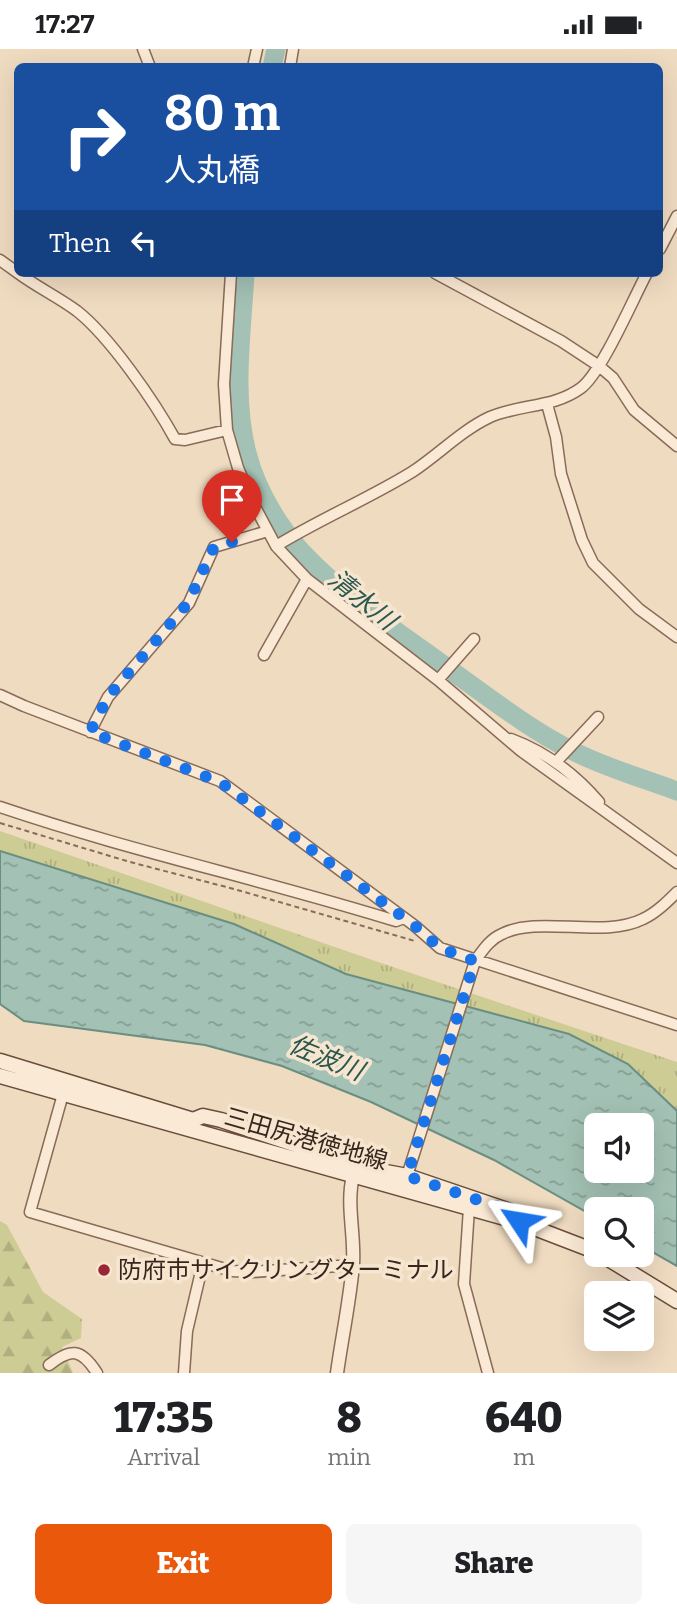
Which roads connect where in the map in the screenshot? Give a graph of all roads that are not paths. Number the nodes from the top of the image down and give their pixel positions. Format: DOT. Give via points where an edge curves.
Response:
graph roads {
  1 [pos="677,216"];
  2 [pos="663,243"];
  3 [pos="24,277"];
  4 [pos="231,277"];
  5 [pos="442,277"];
  6 [pos="645,277"];
  7 [pos="599,366"];
  8 [pos="547,404"];
  9 [pos="227,431"];
  10 [pos="677,446"];
  11 [pos="268,531"];
  12 [pos="279,545"];
  13 [pos="307,579"];
  14 [pos="677,637"];
  15 [pos="474,639"];
  16 [pos="264,655"];
  17 [pos="438,680"];
  18 [pos="0,695"];
  19 [pos="598,717"];
  20 [pos="90,732"];
  21 [pos="503,736"];
  22 [pos="556,762"];
  23 [pos="0,807"];
  24 [pos="605,810"];
  25 [pos="677,863"];
  26 [pos="677,892"];
  27 [pos="404,918"];
  28 [pos="475,961"];
  29 [pos="677,1025"];
  30 [pos="0,1061"];
  31 [pos="0,1076"];
  32 [pos="63,1094"];
  33 [pos="192,1125"];
  34 [pos="408,1171"];
  35 [pos="353,1176"];
  36 [pos="469,1208"];
  37 [pos="517,1217"];
  38 [pos="584,1246"];
  39 [pos="203,1263"];
  40 [pos="353,1265"];
  41 [pos="622,1267"];
  42 [pos="677,1301"];
  43 [pos="49,1365"];
  44 [pos="97,1373"];
  45 [pos="184,1373"];
  46 [pos="338,1373"];
  47 [pos="488,1373"];
  1 -- 2 [label="street"];
  3 -- 9 [label="street" via="92,325 148,395 175,439"];
  4 -- 9 [label="street" via="224,384"];
  5 -- 7 [label="street"];
  6 -- 7 [label="street"];
  7 -- 8 [label="street" via="581,388"];
  7 -- 10 [label="street" via="634,410"];
  8 -- 12 [label="street" via="476,424 434,458"];
  8 -- 14 [label="street" via="561,474 593,563 639,609"];
  9 -- 11 [label="street" via="238,468"];
  11 -- 12 [label="street"];
  11 -- 20 [label="street" via="214,547 188,603 108,697"];
  12 -- 13 [label="street"];
  13 -- 16 [label="street"];
  13 -- 17 [label="street"];
  15 -- 17 [label="street"];
  17 -- 21 [label="street"];
  18 -- 20 [label="street"];
  19 -- 22 [label="street"];
  20 -- 27 [label="street" via="220,782"];
  21 -- 22 [label="street"];
  21 -- 24 [label="street"];
  22 -- 24 [label="street" via="582,782"];
  23 -- 27 [label="street" via="396,921"];
  24 -- 25 [label="street"];
  26 -- 28 [label="street" via="643,919 627,925 517,928 500,935"];
  27 -- 28 [label="street" via="440,948"];
  28 -- 29 [label="street"];
  28 -- 34 [label="street"];
  30 -- 33 [label="main road"];
  31 -- 32 [label="main road, 三田尻港徳地線"];
  32 -- 33 [label="main road, 三田尻港徳地線"];
  32 -- 39 [label="street" via="30,1212"];
  33 -- 34 [label="main road" via="203,1116 370,1168"];
  33 -- 35 [label="main road, 三田尻港徳地線"];
  34 -- 37 [label="main road"];
  35 -- 36 [label="main road, 三田尻港徳地線"];
  35 -- 40 [label="street"];
  36 -- 37 [label="main road, 三田尻港徳地線"];
  36 -- 47 [label="street" via="464,1284"];
  37 -- 38 [label="main road, 三田尻港徳地線"];
  39 -- 40 [label="street" via="252,1272"];
  39 -- 45 [label="street" via="187,1331"];
  40 -- 46 [label="street"];
  41 -- 42 [label="main road"];
  43 -- 44 [label="street" via="72,1352 91,1363"];
}
